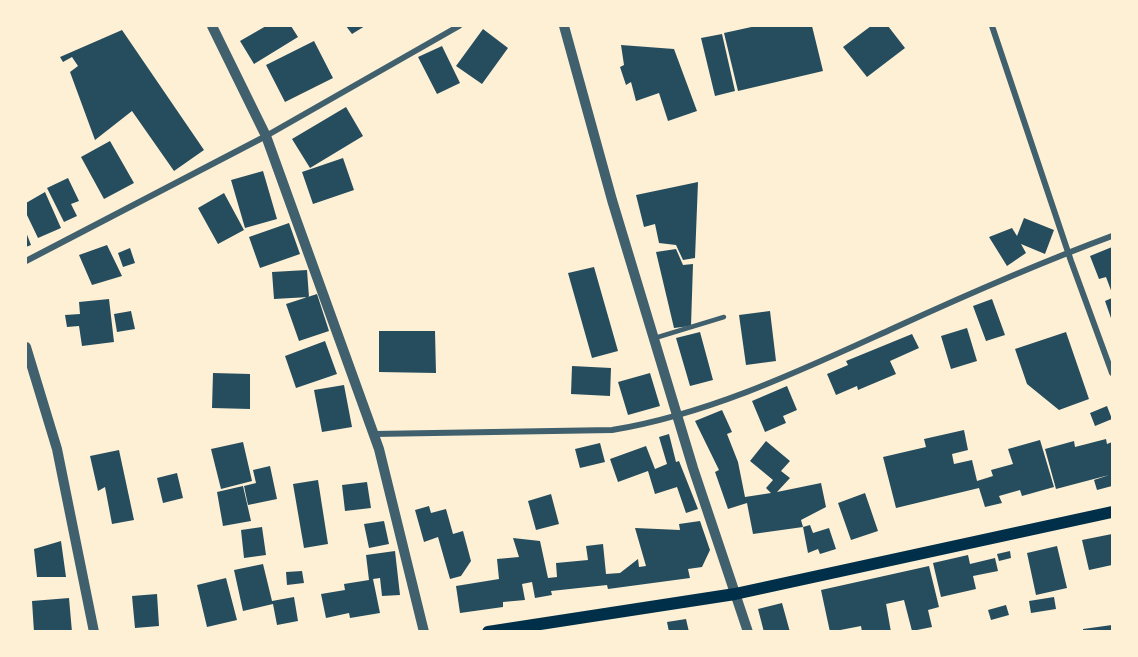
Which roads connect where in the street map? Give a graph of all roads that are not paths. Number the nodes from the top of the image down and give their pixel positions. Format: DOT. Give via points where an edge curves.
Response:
graph roads {
  1 [pos="212,26"];
  2 [pos="459,26"];
  3 [pos="564,26"];
  4 [pos="992,26"];
  5 [pos="266,136"];
  6 [pos="1113,236"];
  7 [pos="1068,252"];
  8 [pos="26,261"];
  9 [pos="724,317"];
  10 [pos="655,338"];
  11 [pos="26,347"];
  12 [pos="1113,373"];
  13 [pos="679,414"];
  14 [pos="374,434"];
  15 [pos="1113,512"];
  16 [pos="735,594"];
  17 [pos="94,632"];
  18 [pos="424,632"];
  19 [pos="488,632"];
  20 [pos="748,632"];
  1 -- 5 [label="street"];
  2 -- 5 [label="street"];
  3 -- 10 [label="street"];
  4 -- 7 [label="street"];
  5 -- 8 [label="street"];
  5 -- 14 [label="street"];
  6 -- 7 [label="street"];
  7 -- 12 [label="street"];
  7 -- 13 [label="street" via="788,376"];
  9 -- 10 [label="lane"];
  10 -- 13 [label="street"];
  11 -- 17 [label="street" via="57,449"];
  13 -- 14 [label="street" via="612,430"];
  13 -- 16 [label="street"];
  14 -- 18 [label="street"];
  15 -- 16 [label="main road"];
  16 -- 19 [label="main road"];
  16 -- 20 [label="street"];
}
